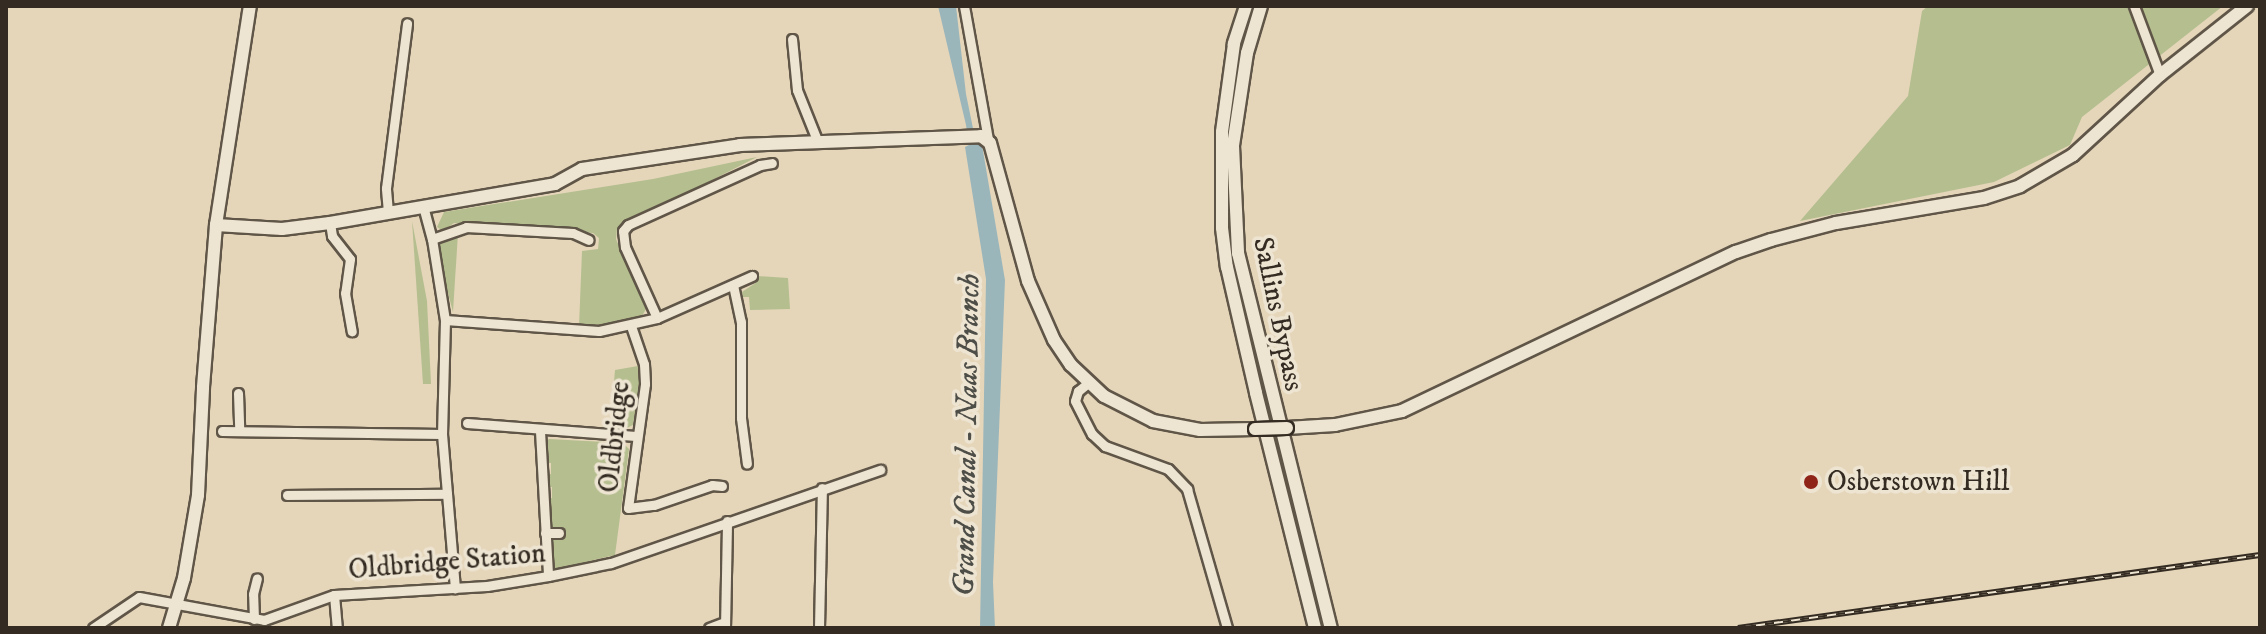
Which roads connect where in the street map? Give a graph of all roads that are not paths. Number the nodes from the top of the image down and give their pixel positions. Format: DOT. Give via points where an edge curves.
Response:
graph roads {
  1 [pos="250,6"];
  2 [pos="964,6"];
  3 [pos="1246,6"];
  4 [pos="1261,6"];
  5 [pos="2134,6"];
  6 [pos="2247,6"];
  7 [pos="407,23"];
  8 [pos="792,39"];
  9 [pos="2160,75"];
  10 [pos="984,137"];
  11 [pos="817,140"];
  12 [pos="772,163"];
  13 [pos="423,206"];
  14 [pos="388,212"];
  15 [pos="330,223"];
  16 [pos="216,225"];
  17 [pos="432,239"];
  18 [pos="589,240"];
  19 [pos="752,276"];
  20 [pos="733,285"];
  21 [pos="657,318"];
  22 [pos="445,320"];
  23 [pos="631,326"];
  24 [pos="352,331"];
  25 [pos="1088,383"];
  26 [pos="238,393"];
  27 [pos="467,423"];
  28 [pos="222,431"];
  29 [pos="239,431"];
  30 [pos="540,431"];
  31 [pos="442,434"];
  32 [pos="636,436"];
  33 [pos="747,464"];
  34 [pos="880,470"];
  35 [pos="722,486"];
  36 [pos="822,488"];
  37 [pos="447,494"];
  38 [pos="287,495"];
  39 [pos="628,508"];
  40 [pos="627,520"];
  41 [pos="727,521"];
  42 [pos="545,533"];
  43 [pos="559,533"];
  44 [pos="548,576"];
  45 [pos="257,578"];
  46 [pos="455,588"];
  47 [pos="334,595"];
  48 [pos="177,603"];
  49 [pos="254,619"];
  50 [pos="242,623"];
  51 [pos="725,625"];
  52 [pos="93,628"];
  53 [pos="169,628"];
  54 [pos="337,628"];
  55 [pos="709,628"];
  56 [pos="819,628"];
  57 [pos="1227,628"];
  58 [pos="1315,628"];
  59 [pos="1331,628"];
  1 -- 16 [label="street"];
  2 -- 10 [label="street"];
  3 -- 58 [label="street, Sallins Bypass" via="1232,56 1222,132 1222,228 1256,393"];
  4 -- 59 [label="street, Sallins Bypass" via="1247,53 1233,146 1238,253"];
  5 -- 9 [label="street"];
  6 -- 9 [label="street"];
  7 -- 14 [label="street" via="386,188"];
  8 -- 11 [label="street" via="797,90"];
  9 -- 25 [label="street, bridge" via="2073,155 2020,186 1984,198 1836,223 1736,252 1402,411 1335,425 1200,430 1153,421"];
  10 -- 11 [label="street"];
  10 -- 25 [label="street" via="1028,281 1054,340"];
  11 -- 13 [label="street" via="740,145 582,169 555,184"];
  12 -- 21 [label="street" via="623,231"];
  13 -- 14 [label="street"];
  13 -- 17 [label="street"];
  14 -- 15 [label="street"];
  15 -- 16 [label="street" via="282,229"];
  15 -- 24 [label="street" via="332,236 350,259 345,293"];
  16 -- 48 [label="street" via="198,495"];
  17 -- 18 [label="street" via="466,227 573,233"];
  17 -- 22 [label="street"];
  19 -- 20 [label="street"];
  20 -- 21 [label="street"];
  20 -- 33 [label="street" via="741,322 741,418"];
  21 -- 23 [label="street"];
  22 -- 23 [label="street" via="599,331"];
  22 -- 31 [label="street"];
  23 -- 32 [label="street, Oldbridge" via="644,364"];
  25 -- 57 [label="street" via="1075,401 1092,434 1105,446 1168,469 1187,489"];
  26 -- 29 [label="street"];
  27 -- 30 [label="street"];
  28 -- 29 [label="street"];
  29 -- 31 [label="street"];
  30 -- 32 [label="street"];
  30 -- 42 [label="street"];
  31 -- 37 [label="street"];
  32 -- 39 [label="street, Oldbridge"];
  34 -- 36 [label="street, Oldbridge Station"];
  35 -- 39 [label="street, Oldbridge"];
  36 -- 41 [label="street, Oldbridge Station"];
  36 -- 56 [label="street"];
  37 -- 38 [label="street"];
  37 -- 46 [label="street"];
  39 -- 40 [label="street"];
  41 -- 44 [label="street, Oldbridge Station" via="611,563"];
  41 -- 51 [label="street"];
  42 -- 43 [label="street"];
  42 -- 44 [label="street"];
  44 -- 46 [label="street, Oldbridge Station"];
  45 -- 49 [label="street"];
  46 -- 47 [label="street, Oldbridge Station"];
  47 -- 49 [label="street, Oldbridge Station"];
  47 -- 54 [label="street, Oldbridge Station"];
  48 -- 50 [label="street, Oldbridge Station"];
  48 -- 52 [label="street, Oldbridge Station" via="139,597"];
  48 -- 53 [label="street"];
  49 -- 50 [label="street, Oldbridge Station"];
  51 -- 55 [label="street"];
}
